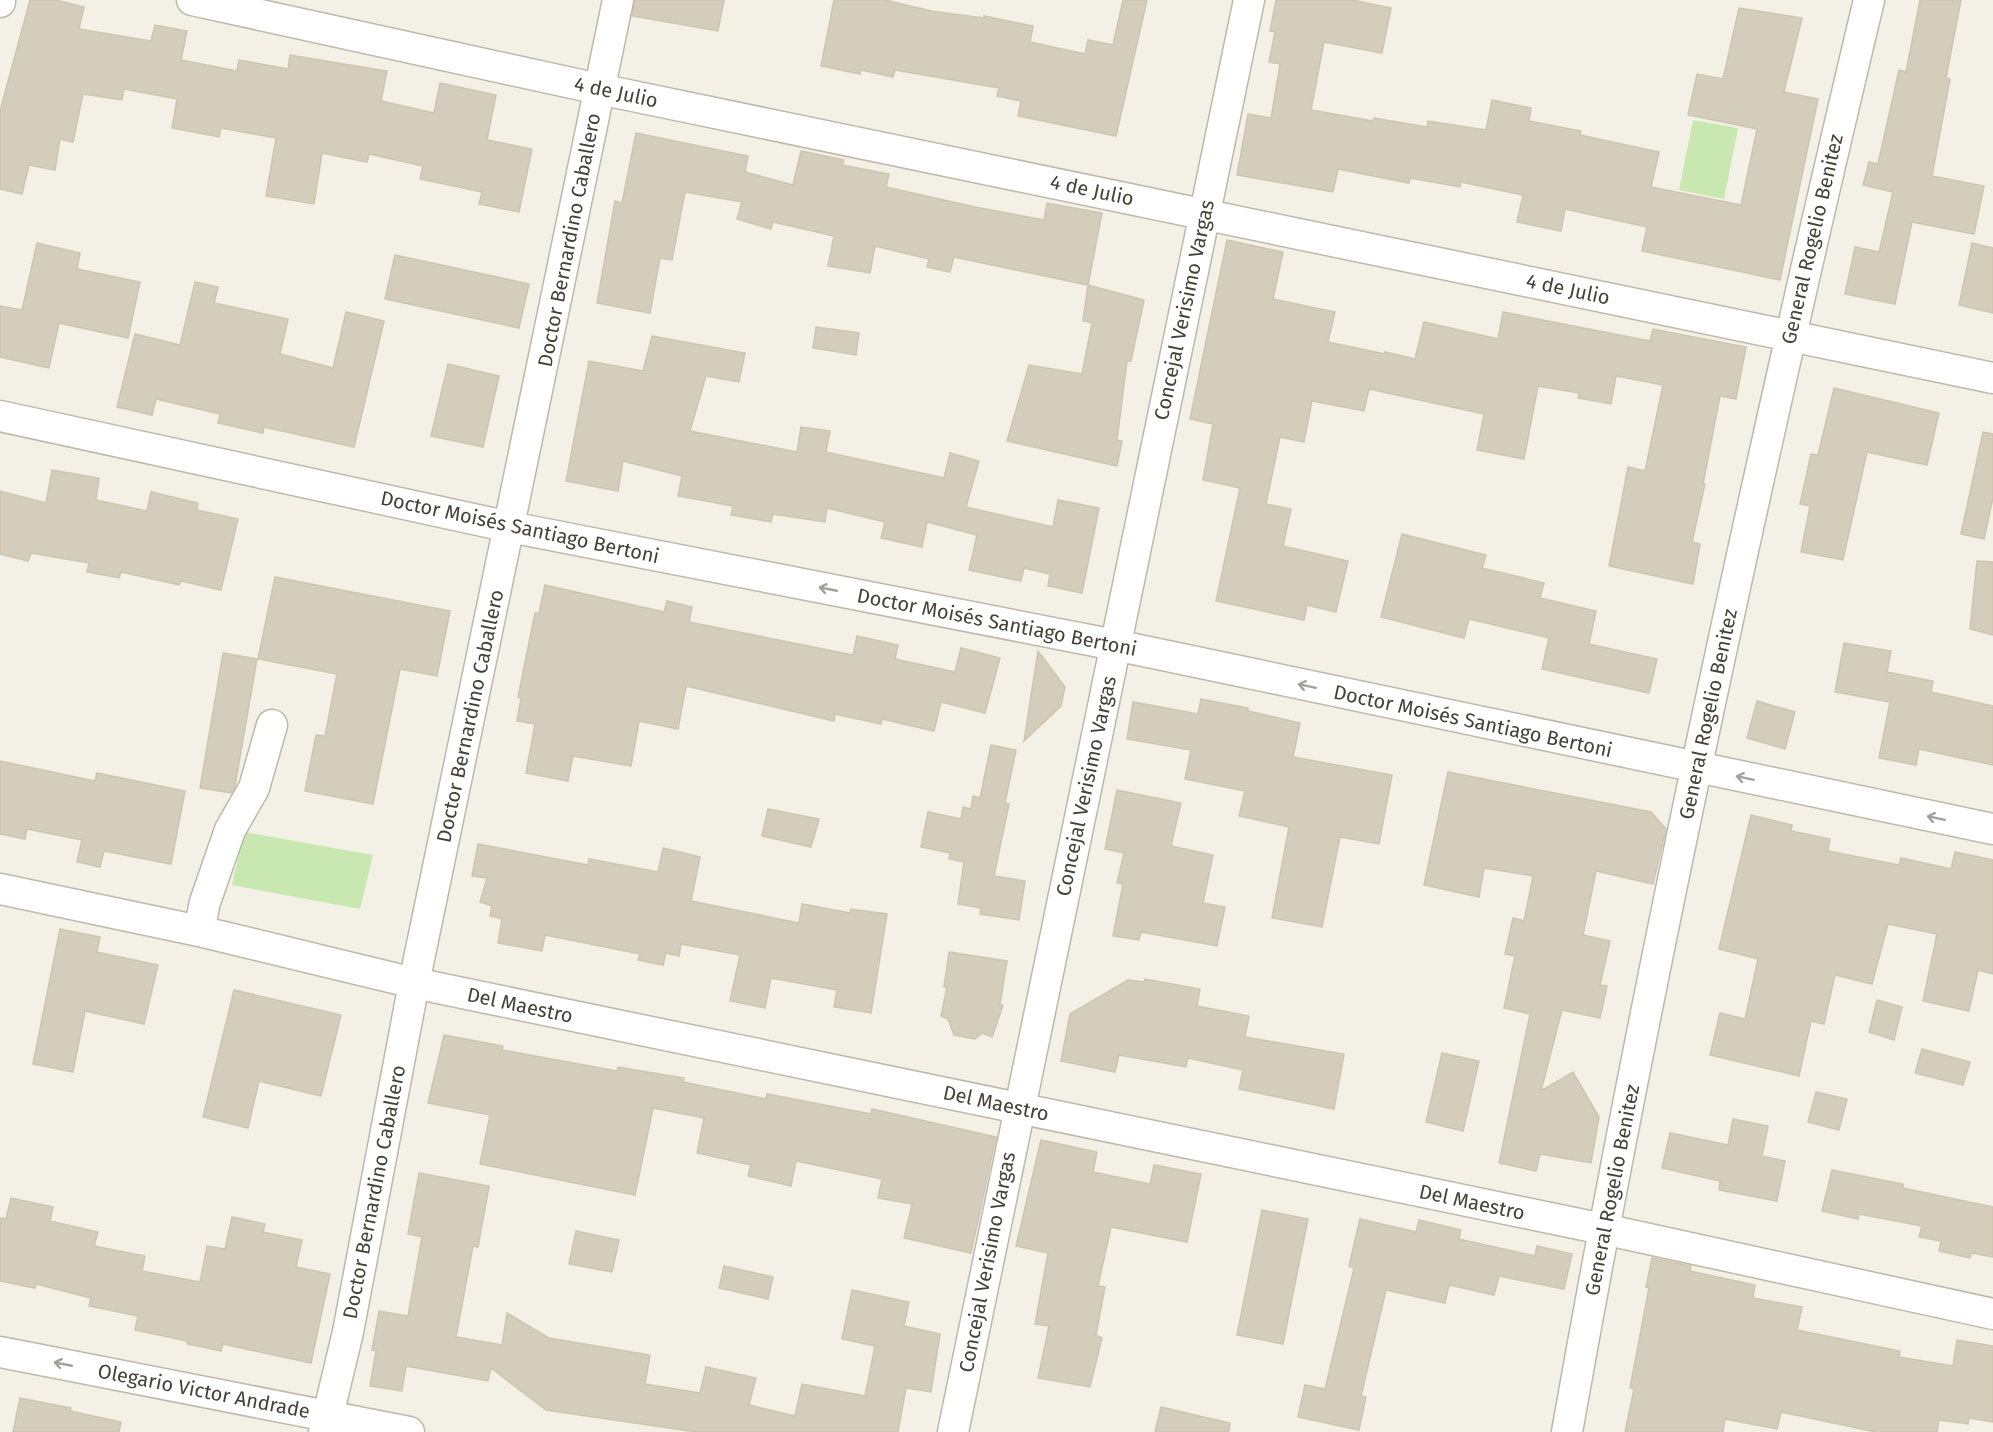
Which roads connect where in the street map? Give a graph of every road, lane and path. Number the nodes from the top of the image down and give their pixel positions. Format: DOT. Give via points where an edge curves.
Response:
graph roads {
  1 [pos="192,0"];
  2 [pos="618,0"];
  3 [pos="1249,0"];
  4 [pos="1869,0"];
  5 [pos="599,89"];
  6 [pos="1204,213"];
  7 [pos="1789,336"];
  8 [pos="1993,378"];
  9 [pos="0,416"];
  10 [pos="510,527"];
  11 [pos="1115,645"];
  12 [pos="272,725"];
  13 [pos="1696,768"];
  14 [pos="1993,830"];
  15 [pos="0,889"];
  16 [pos="199,931"];
  17 [pos="414,983"];
  18 [pos="1018,1107"];
  19 [pos="1603,1229"];
  20 [pos="1993,1314"];
  21 [pos="0,1352"];
  22 [pos="326,1424"];
  23 [pos="409,1432"];
  24 [pos="953,1432"];
  25 [pos="1567,1432"];
  1 -- 5 [label="street, 4 de Julio"];
  2 -- 5 [label="street, Doctor Bernardino Caballero"];
  3 -- 6 [label="street, Concejal Verisimo Vargas"];
  4 -- 7 [label="street, General Rogelio Benitez"];
  5 -- 6 [label="street, 4 de Julio"];
  5 -- 10 [label="street, Doctor Bernardino Caballero"];
  6 -- 7 [label="street, 4 de Julio"];
  6 -- 11 [label="street, Concejal Verisimo Vargas"];
  7 -- 8 [label="street, 4 de Julio"];
  7 -- 13 [label="street, General Rogelio Benitez"];
  9 -- 10 [label="street, Doctor Moisés Santiago Bertoni"];
  11 -- 10 [label="street, Doctor Moisés Santiago Bertoni, one-way"];
  10 -- 17 [label="street, Doctor Bernardino Caballero"];
  13 -- 11 [label="street, Doctor Moisés Santiago Bertoni, one-way"];
  11 -- 18 [label="street, Concejal Verisimo Vargas"];
  12 -- 16 [label="street" via="254,788 230,830"];
  14 -- 13 [label="street, Doctor Moisés Santiago Bertoni, one-way"];
  13 -- 19 [label="street, General Rogelio Benitez"];
  15 -- 16 [label="street, Del Maestro"];
  16 -- 17 [label="street, Del Maestro"];
  17 -- 18 [label="street, Del Maestro"];
  17 -- 22 [label="street, Doctor Bernardino Caballero" via="348,1332"];
  18 -- 19 [label="street, Del Maestro"];
  18 -- 24 [label="street, Concejal Verisimo Vargas"];
  19 -- 20 [label="street, Del Maestro"];
  19 -- 25 [label="street, General Rogelio Benitez"];
  22 -- 21 [label="street, Olegario Victor Andrade, one-way"];
  22 -- 23 [label="street, Olegario Victor Andrade"];
}
